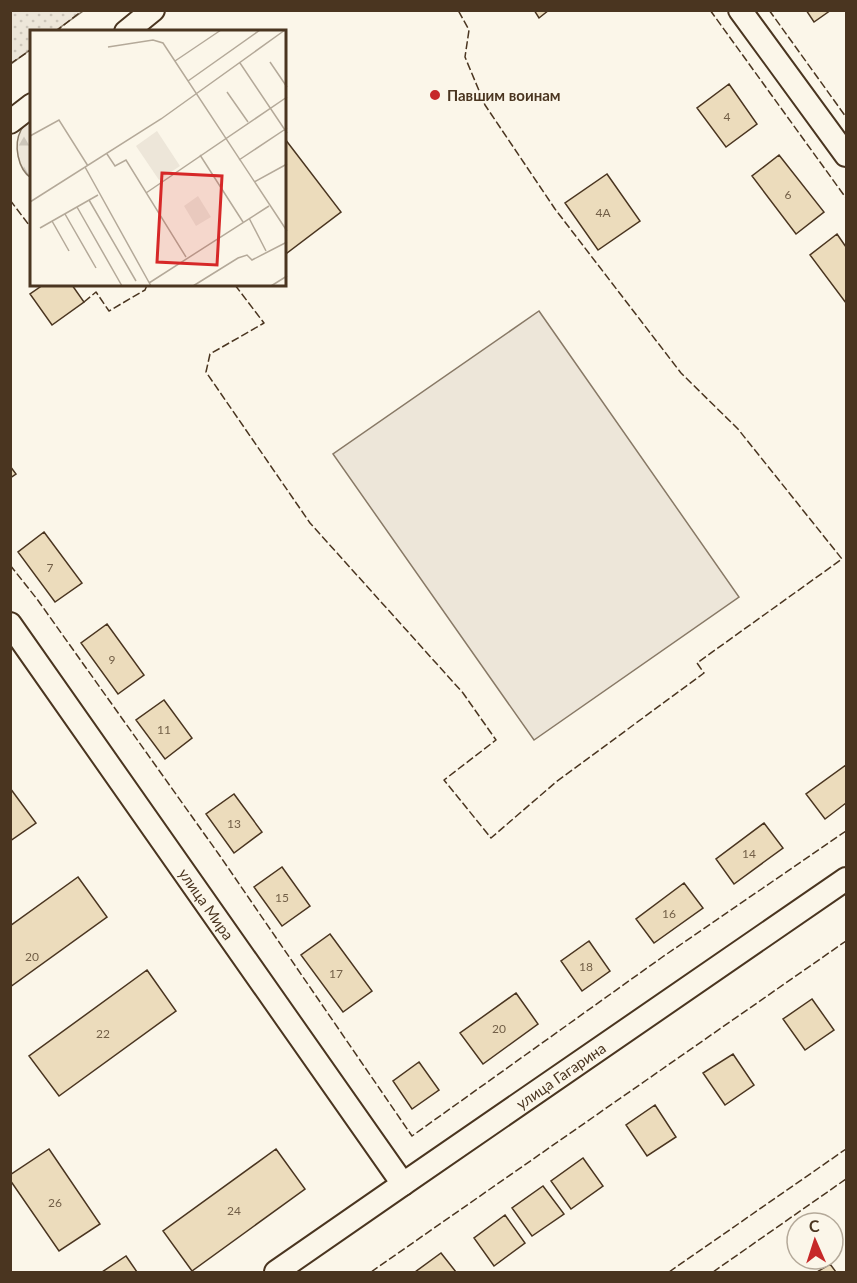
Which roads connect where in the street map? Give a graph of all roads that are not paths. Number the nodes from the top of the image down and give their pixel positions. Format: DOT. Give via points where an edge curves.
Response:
graph roads {
  1 [pos="153,10"];
  2 [pos="740,10"];
  3 [pos="128,30"];
  4 [pos="30,107"];
  5 [pos="10,122"];
  6 [pos="846,155"];
  7 [pos="10,624"];
  8 [pos="846,879"];
  9 [pos="403,1184"];
  10 [pos="276,1272"];
  1 -- 3 [label="street"];
  2 -- 6 [label="street"];
  4 -- 5 [label="street"];
  7 -- 9 [label="street, улица Мира"];
  8 -- 9 [label="street, улица Гагарина"];
  9 -- 10 [label="street, улица Гагарина"];
}
